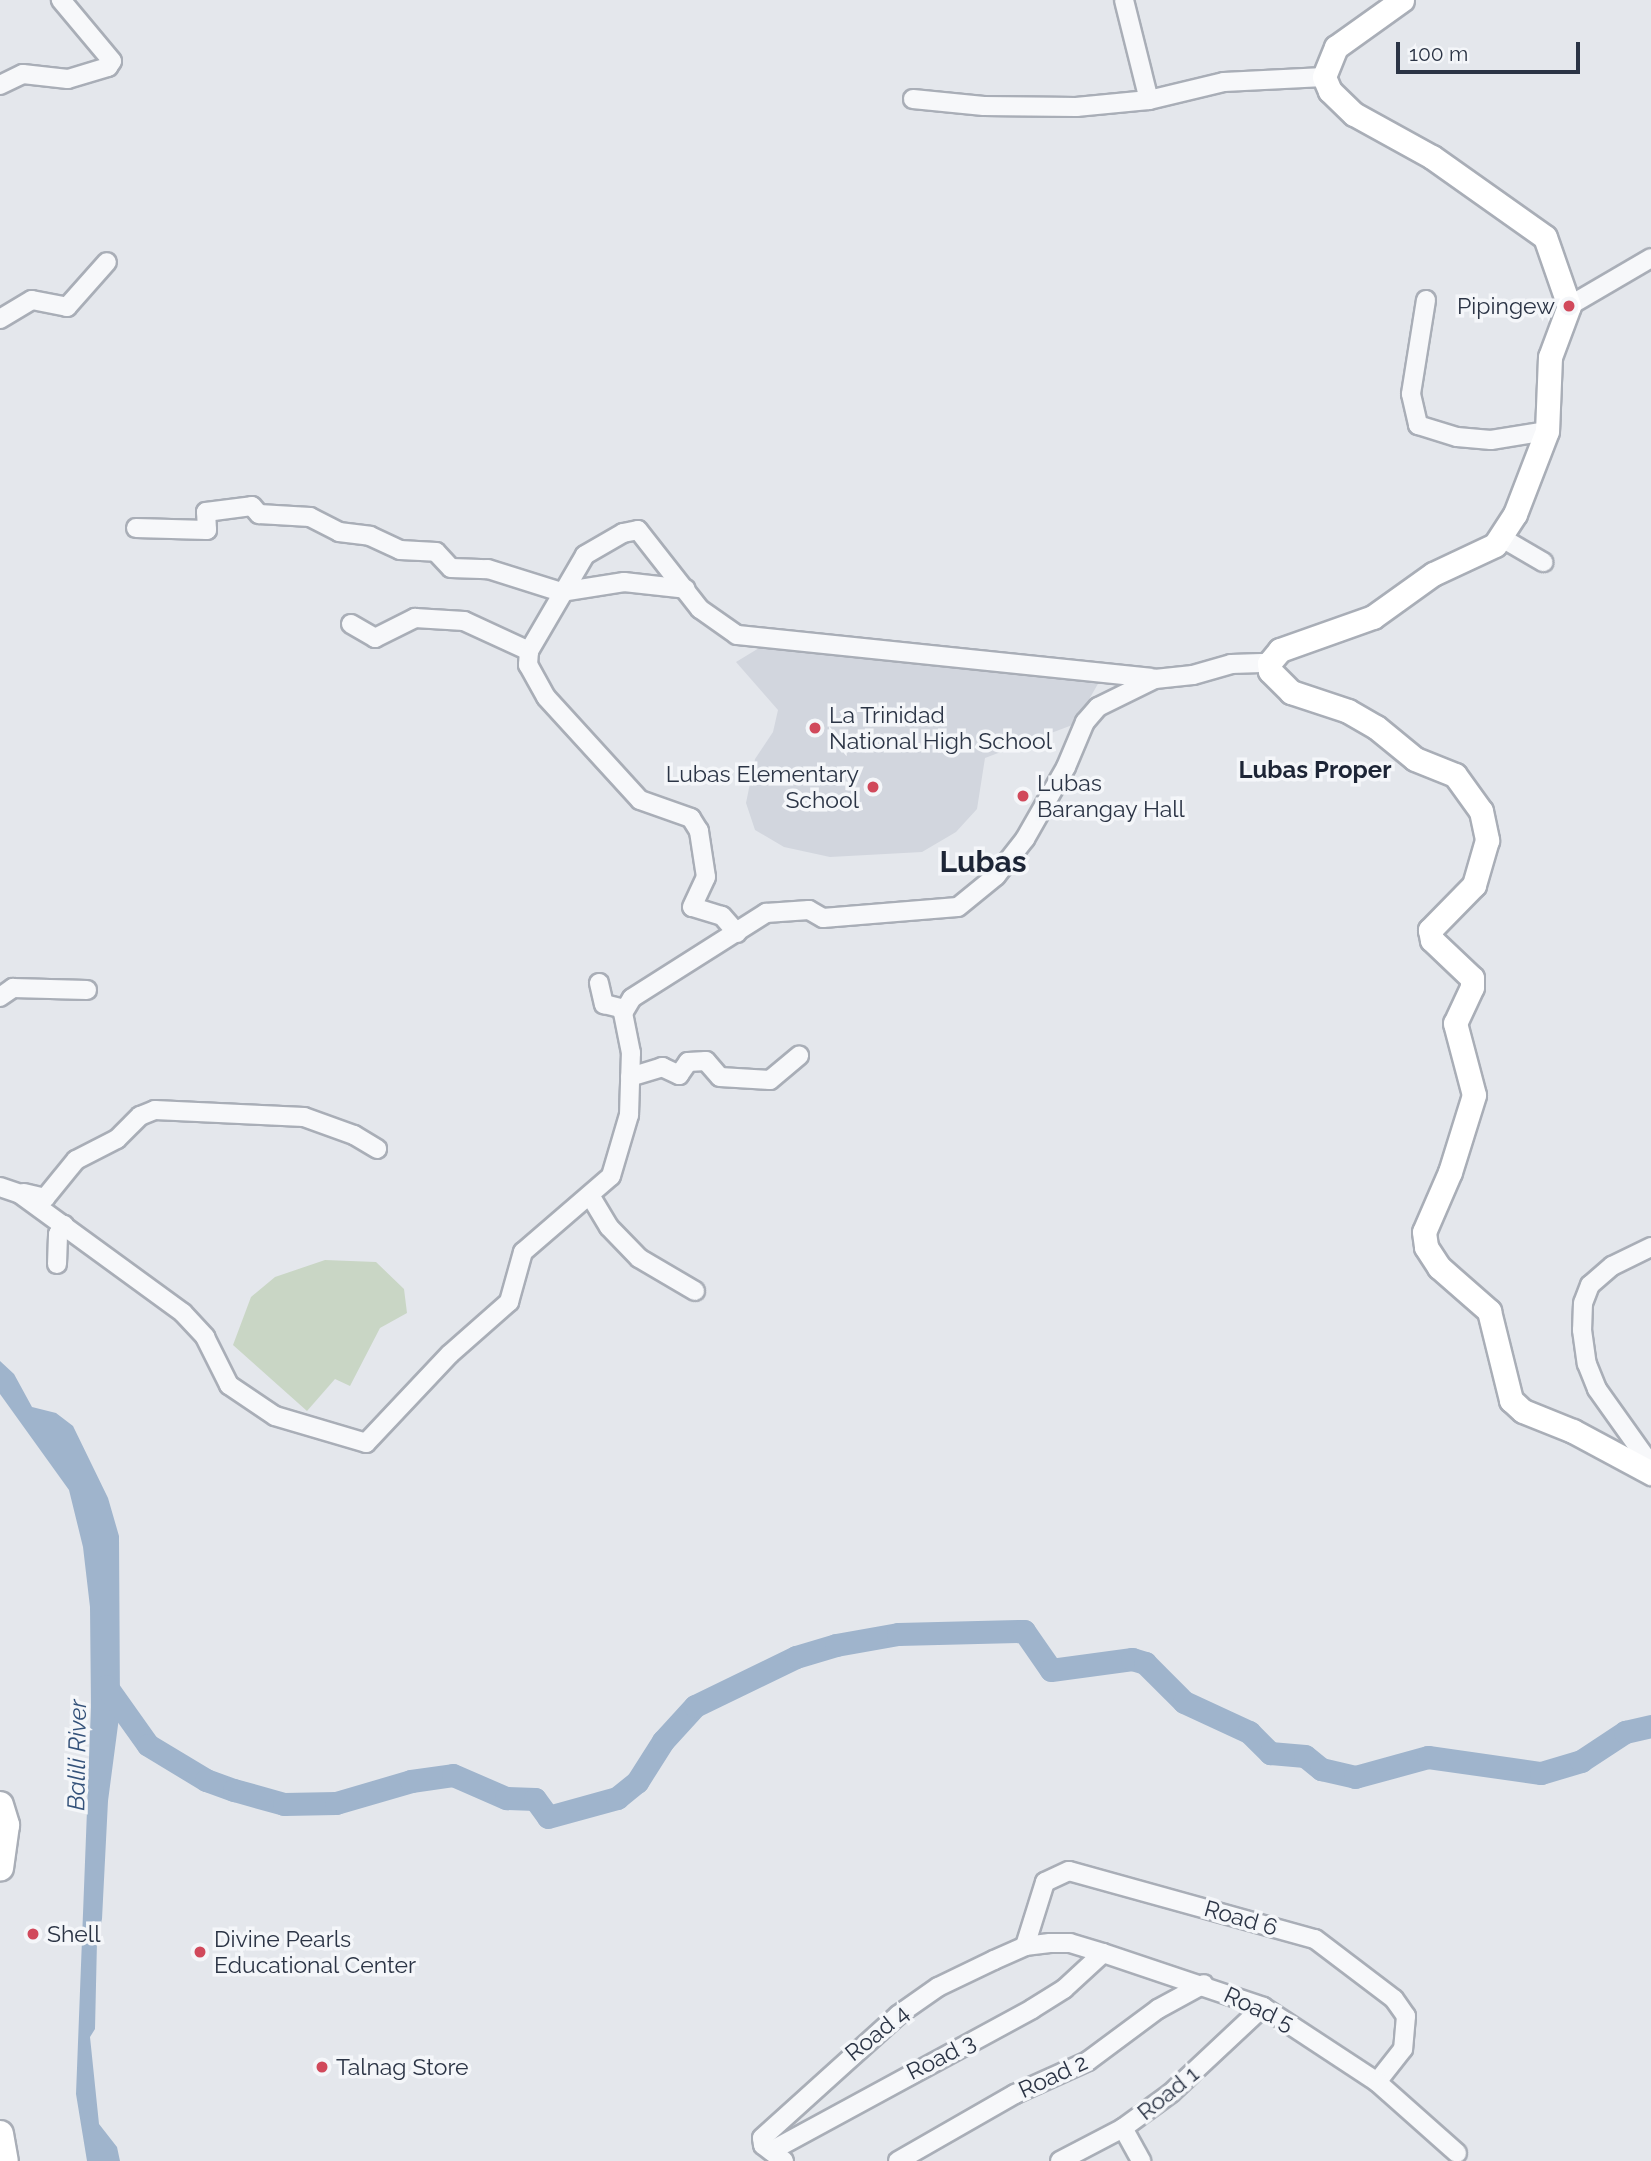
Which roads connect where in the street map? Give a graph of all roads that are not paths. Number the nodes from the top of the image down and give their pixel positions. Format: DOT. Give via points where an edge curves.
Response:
graph roads {
  1 [pos="61,0"];
  2 [pos="1124,0"];
  3 [pos="1402,0"];
  4 [pos="1324,77"];
  5 [pos="0,85"];
  6 [pos="913,99"];
  7 [pos="1149,100"];
  8 [pos="1651,258"];
  9 [pos="107,262"];
  10 [pos="1426,300"];
  11 [pos="1569,306"];
  12 [pos="0,319"];
  13 [pos="1547,431"];
  14 [pos="136,528"];
  15 [pos="1502,538"];
  16 [pos="1543,562"];
  17 [pos="686,589"];
  18 [pos="561,592"];
  19 [pos="351,624"];
  20 [pos="529,651"];
  21 [pos="1269,663"];
  22 [pos="1155,678"];
  23 [pos="737,933"];
  24 [pos="599,983"];
  25 [pos="88,990"];
  26 [pos="0,997"];
  27 [pos="624,1009"];
  28 [pos="799,1056"];
  29 [pos="630,1077"];
  30 [pos="377,1149"];
  31 [pos="0,1187"];
  32 [pos="20,1194"];
  33 [pos="591,1198"];
  34 [pos="64,1225"];
  35 [pos="1651,1247"];
  36 [pos="57,1264"];
  37 [pos="695,1292"];
  38 [pos="1651,1465"];
  39 [pos="1651,1473"];
  40 [pos="0,1805"];
  41 [pos="0,1868"];
  42 [pos="1025,1946"];
  43 [pos="1103,1953"];
  44 [pos="1204,1984"];
  45 [pos="1263,2007"];
  46 [pos="1377,2081"];
  47 [pos="1123,2128"];
  48 [pos="0,2134"];
  49 [pos="1457,2153"];
  50 [pos="778,2156"];
  51 [pos="5,2161"];
  52 [pos="898,2161"];
  53 [pos="1060,2161"];
  54 [pos="1141,2161"];
  1 -- 5 [label="street" via="108,56 85,76 57,79 23,74"];
  2 -- 7 [label="street"];
  3 -- 4 [label="main road" via="1336,47"];
  4 -- 7 [label="street" via="1224,82"];
  4 -- 11 [label="main road" via="1329,91 1354,114 1432,157 1536,227 1555,257"];
  6 -- 7 [label="street" via="1034,109"];
  8 -- 11 [label="street"];
  9 -- 12 [label="street" via="67,307 32,300"];
  10 -- 13 [label="street" via="1411,394 1418,425 1457,437 1491,440"];
  11 -- 13 [label="main road" via="1550,357"];
  13 -- 15 [label="main road"];
  14 -- 18 [label="street" via="207,530 206,512 252,506 259,514 310,517 339,532 370,536 400,550 436,552 451,568 468,572 488,569"];
  15 -- 16 [label="street"];
  15 -- 21 [label="main road" via="1433,574 1373,617 1280,650"];
  17 -- 18 [label="street" via="624,582"];
  17 -- 18 [label="street" via="645,535 630,530 585,555"];
  17 -- 22 [label="street" via="714,622 737,635 772,642 877,647 1014,667"];
  18 -- 20 [label="street" via="558,607"];
  19 -- 20 [label="street" via="375,638 415,618 464,621"];
  20 -- 23 [label="street" via="528,665 546,697 628,788 655,808 691,818 699,831 706,877 692,907 722,916"];
  21 -- 22 [label="street" via="1231,664 1193,675"];
  21 -- 39 [label="main road" via="1275,680 1291,692 1348,711 1376,727 1415,760 1455,775 1481,811 1487,840 1474,885 1430,930 1432,940 1472,978 1455,1023 1474,1095 1450,1172 1424,1232 1426,1247 1439,1267 1489,1311 1511,1400 1523,1411 1573,1431"];
  22 -- 23 [label="street" via="1098,708 1085,722 1066,767 1025,839 996,876 958,907 823,918 809,910 783,909 766,913"];
  23 -- 27 [label="street" via="632,998"];
  24 -- 27 [label="street" via="604,1004"];
  25 -- 26 [label="street" via="13,988"];
  27 -- 29 [label="street"];
  28 -- 29 [label="street" via="770,1080 720,1077 706,1061 688,1062 679,1075 662,1066"];
  29 -- 33 [label="street" via="622,1150 611,1176"];
  30 -- 32 [label="street" via="354,1135 304,1117 155,1110 140,1116 117,1139 76,1160 45,1198"];
  31 -- 32 [label="street"];
  32 -- 34 [label="street"];
  33 -- 34 [label="street" via="523,1252 509,1302 450,1354 364,1443 275,1416 229,1385 191,1320"];
  33 -- 37 [label="street" via="609,1227 639,1258"];
  34 -- 36 [label="street" via="58,1234"];
  35 -- 38 [label="street" via="1612,1266 1590,1285 1583,1303 1582,1330 1587,1364 1597,1389"];
  40 -- 41 [label="highway" via="6,1825"];
  42 -- 43 [label="street, Road 5" via="1070,1943"];
  42 -- 46 [label="street, Road 6" via="1045,1882 1069,1871 1315,1939 1394,1999 1406,2016 1403,2049"];
  42 -- 50 [label="street, Road 4" via="938,1987 898,2015 771,2129 761,2142"];
  43 -- 44 [label="street, Road 5"];
  43 -- 50 [label="street, Road 3" via="1064,1989 1032,2009"];
  44 -- 45 [label="street, Road 5"];
  44 -- 52 [label="street, Road 2" via="1158,2009 1088,2061 1015,2094"];
  45 -- 46 [label="street, Road 5"];
  45 -- 47 [label="street, Road 1" via="1171,2093"];
  46 -- 49 [label="street, Road 5"];
  47 -- 53 [label="street, Road 1"];
  47 -- 54 [label="street"];
  48 -- 51 [label="highway"];
}
